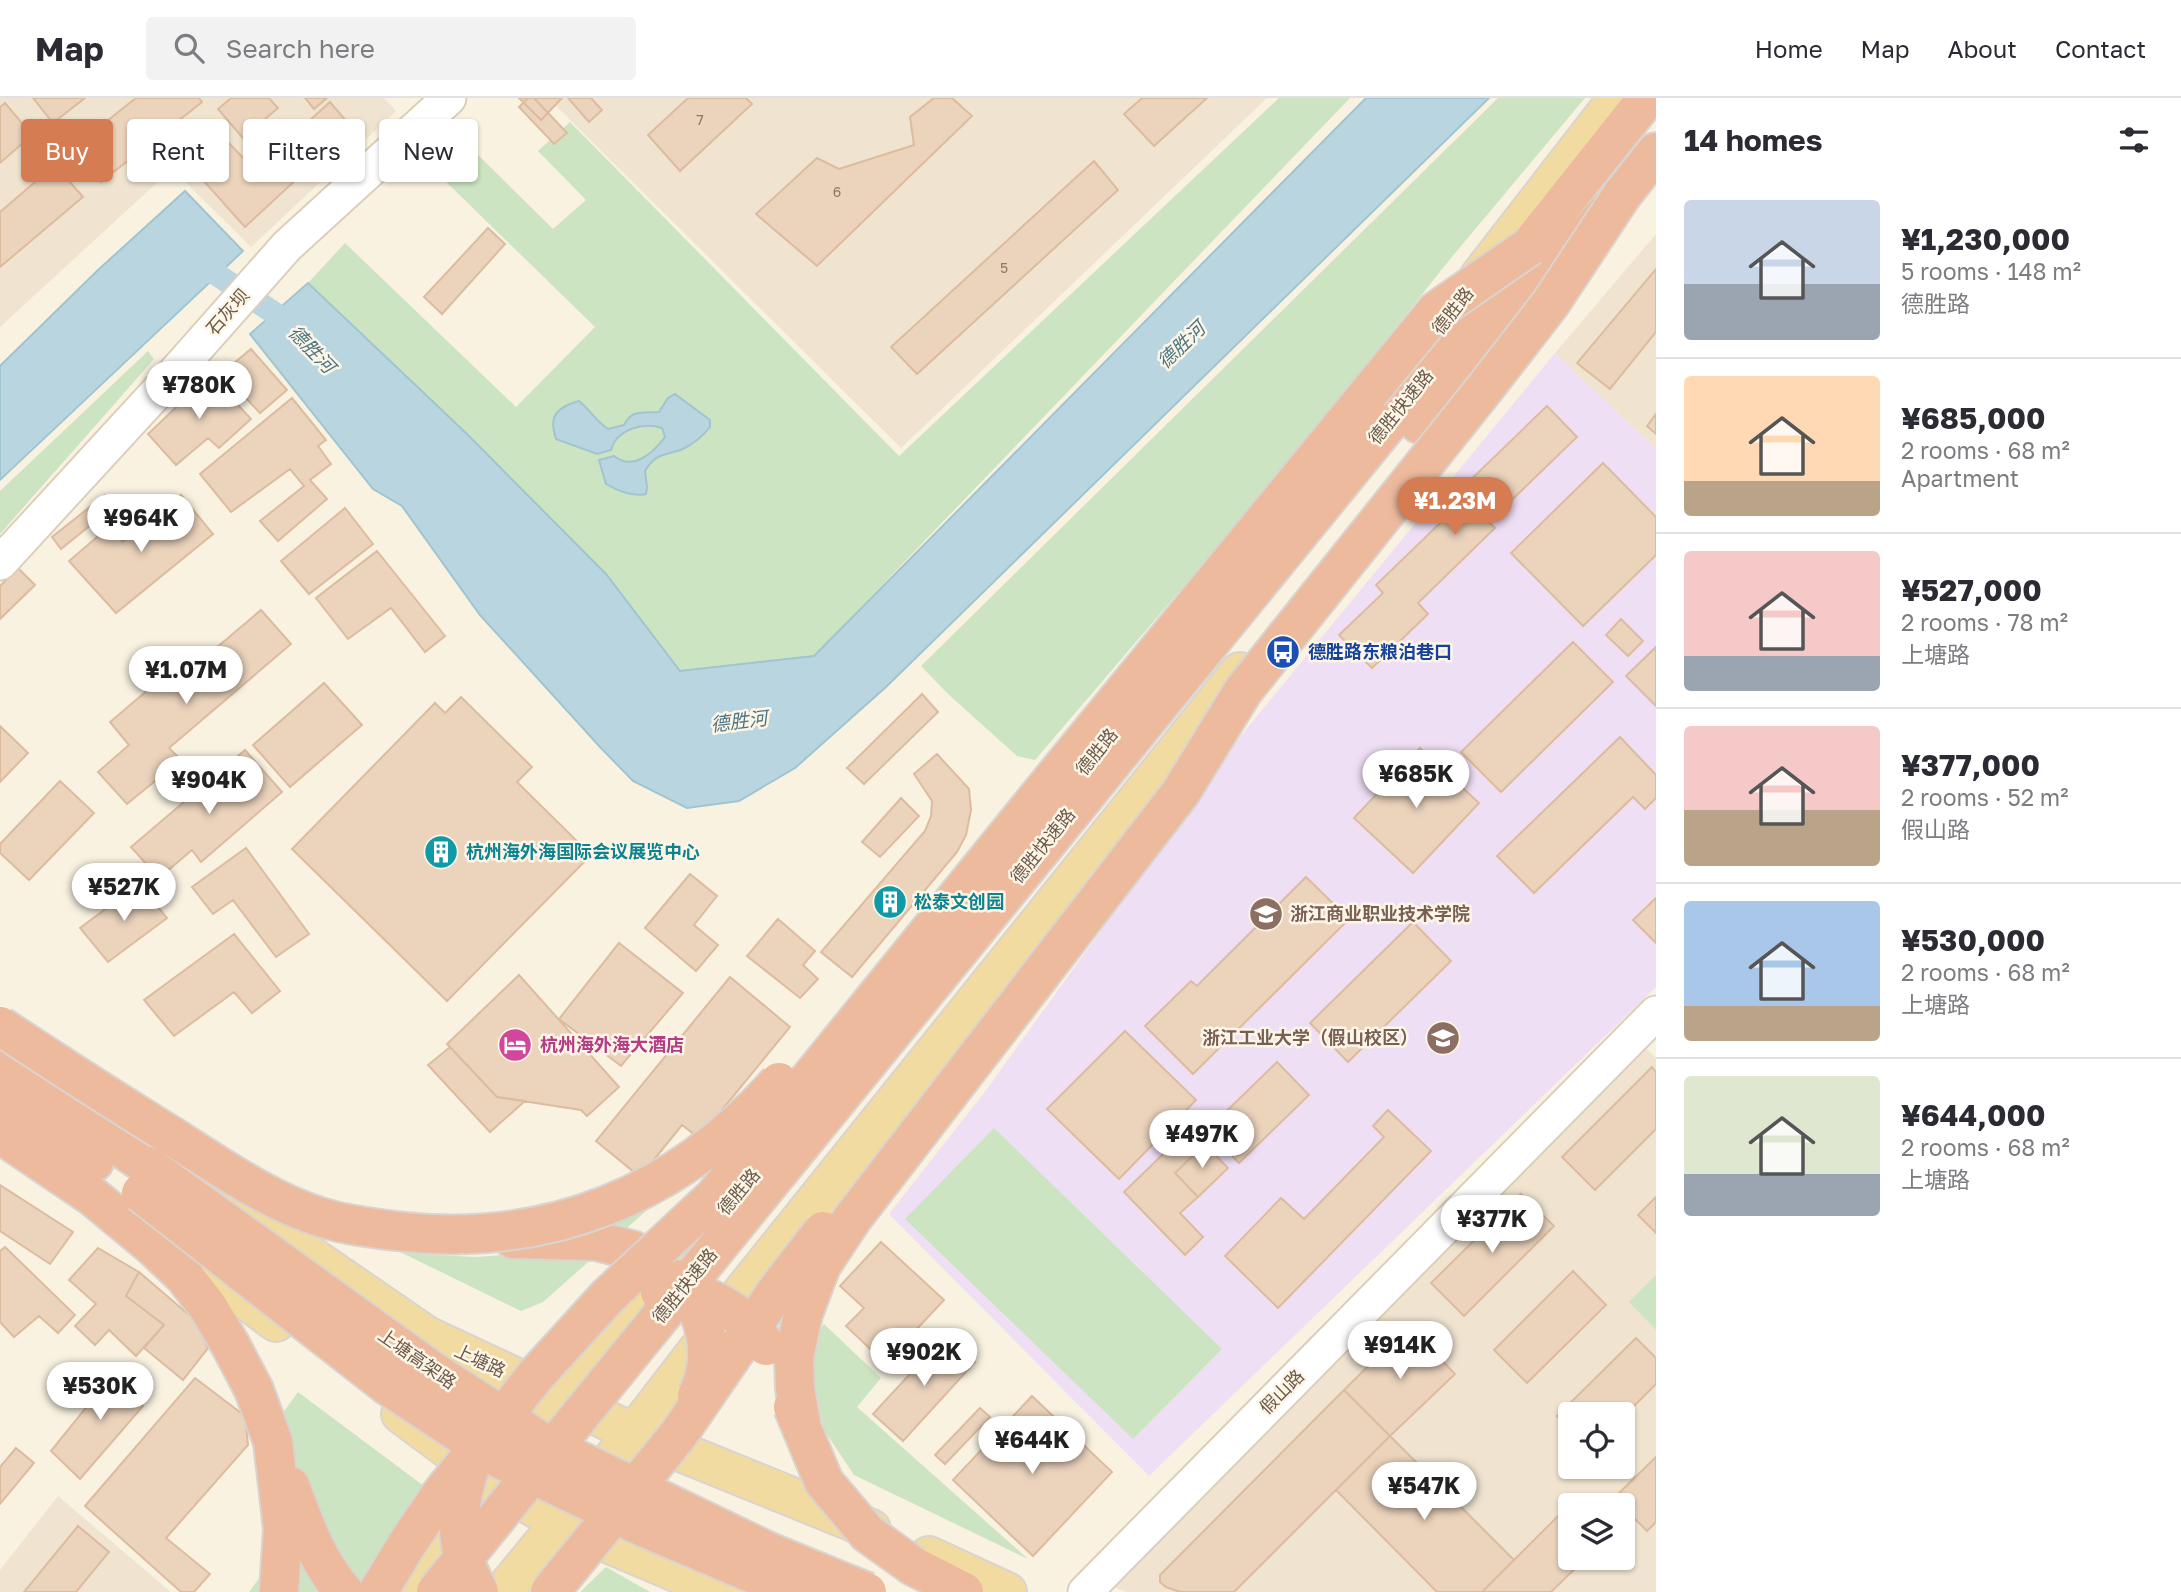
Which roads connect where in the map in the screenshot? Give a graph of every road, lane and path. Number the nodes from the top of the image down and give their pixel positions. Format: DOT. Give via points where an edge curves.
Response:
graph roads {
  1 [pos="449,98"];
  2 [pos="1618,98"];
  3 [pos="1647,98"];
  4 [pos="1656,152"];
  5 [pos="1656,169"];
  6 [pos="1622,195"];
  7 [pos="1530,246"];
  8 [pos="0,564"];
  9 [pos="1200,601"];
  10 [pos="1243,691"];
  11 [pos="0,1007"];
  12 [pos="1656,1013"];
  13 [pos="0,1026"];
  14 [pos="0,1045"];
  15 [pos="0,1066"];
  16 [pos="56,1082"];
  17 [pos="0,1099"];
  18 [pos="0,1116"];
  19 [pos="0,1134"];
  20 [pos="458,1236"];
  21 [pos="573,1334"];
  22 [pos="563,1400"];
  23 [pos="802,1430"];
  24 [pos="634,1433"];
  25 [pos="678,1435"];
  26 [pos="273,1442"];
  27 [pos="481,1467"];
  28 [pos="560,1523"];
  29 [pos="279,1592"];
  30 [pos="344,1592"];
  31 [pos="378,1592"];
  32 [pos="404,1592"];
  33 [pos="436,1592"];
  34 [pos="470,1592"];
  35 [pos="480,1592"];
  36 [pos="503,1592"];
  37 [pos="550,1592"];
  38 [pos="723,1592"];
  39 [pos="796,1592"];
  40 [pos="867,1592"];
  41 [pos="964,1592"];
  42 [pos="1007,1592"];
  43 [pos="1085,1592"];
  1 -- 8 [label="street, 石灰坝" via="287,246"];
  2 -- 22 [label="main road, 德胜路" via="1449,317 975,902"];
  3 -- 7 [label="highway, 德胜快速路"];
  4 -- 6 [label="highway, 德胜快速路"];
  5 -- 24 [label="main road" via="1511,335"];
  6 -- 10 [label="highway, bridge" via="1550,304"];
  6 -- 34 [label="highway, 德胜快速路, bridge" via="1406,438"];
  7 -- 9 [label="highway, bridge" via="1436,312"];
  7 -- 33 [label="highway, 德胜快速路, bridge"];
  9 -- 20 [label="highway, bridge" via="1039,767 789,1071 720,1138 649,1187 571,1219"];
  9 -- 21 [label="highway, bridge" via="714,1197"];
  10 -- 23 [label="highway, bridge" via="1181,792 852,1219 821,1266 803,1314 794,1358"];
  10 -- 25 [label="highway, bridge" via="778,1289"];
  11 -- 16 [label="main road"];
  12 -- 43 [label="street, 假山路"];
  13 -- 20 [label="highway, bridge" via="218,1166 276,1198 321,1217 359,1226"];
  14 -- 16 [label="main road, 上塘路"];
  15 -- 40 [label="highway, 上塘高架路, bridge" via="148,1166 431,1370 543,1443 769,1552"];
  16 -- 22 [label="main road, 上塘路" via="427,1336"];
  17 -- 39 [label="highway, bridge" via="141,1193 388,1386 494,1456 643,1527"];
  18 -- 27 [label="main road"];
  19 -- 26 [label="highway" via="92,1196 184,1276 231,1346"];
  20 -- 25 [label="highway, bridge" via="596,1241 632,1250 680,1281 697,1304 708,1350 702,1385"];
  21 -- 23 [label="highway, bridge" via="640,1298 663,1291 720,1302 755,1330 766,1347"];
  21 -- 27 [label="highway, bridge" via="536,1375"];
  22 -- 24 [label="main road, 上塘路"];
  22 -- 27 [label="main road, 德胜路"];
  23 -- 41 [label="highway, bridge" via="824,1482 868,1534 912,1566"];
  24 -- 28 [label="main road"];
  24 -- 42 [label="main road, 上塘路" via="877,1532"];
  25 -- 37 [label="highway, bridge"];
  26 -- 29 [label="highway" via="283,1529"];
  26 -- 30 [label="highway" via="308,1532"];
  27 -- 28 [label="main road"];
  27 -- 31 [label="highway, bridge" via="441,1494"];
  27 -- 32 [label="main road, 德胜路"];
  27 -- 35 [label="highway, bridge" via="461,1496 458,1516 465,1564"];
  28 -- 36 [label="main road"];
  28 -- 38 [label="main road"];
}
